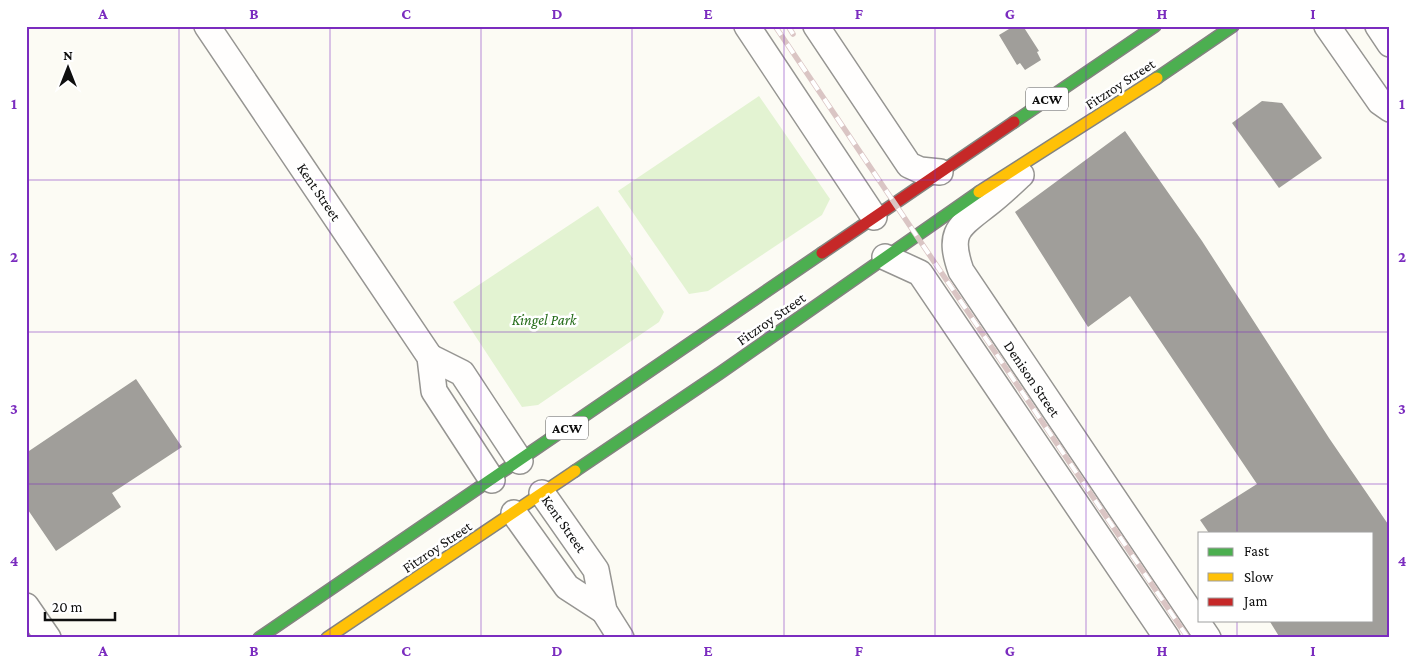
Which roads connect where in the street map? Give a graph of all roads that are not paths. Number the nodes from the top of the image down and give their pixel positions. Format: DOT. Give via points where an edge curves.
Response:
graph roads {
  1 [pos="207,26"];
  2 [pos="747,26"];
  3 [pos="816,26"];
  4 [pos="1155,26"];
  5 [pos="1233,26"];
  6 [pos="1327,26"];
  7 [pos="1378,26"];
  8 [pos="1390,44"];
  9 [pos="1390,109"];
  10 [pos="1064,137"];
  11 [pos="940,172"];
  12 [pos="874,217"];
  13 [pos="884,257"];
  14 [pos="430,357"];
  15 [pos="522,465"];
  16 [pos="494,484"];
  17 [pos="540,489"];
  18 [pos="511,509"];
  19 [pos="26,606"];
  20 [pos="604,611"];
  21 [pos="48,638"];
  22 [pos="259,638"];
  23 [pos="327,638"];
  24 [pos="621,638"];
  25 [pos="1167,638"];
  26 [pos="1208,638"];
  1 -- 14 [label="street, Kent Street"];
  2 -- 12 [label="street"];
  3 -- 11 [label="street" via="909,165"];
  4 -- 11 [label="main road, Fitzroy Street / ACW"];
  5 -- 10 [label="main road, Fitzroy Street / ACW"];
  6 -- 9 [label="street" via="1380,102"];
  7 -- 8 [label="street"];
  10 -- 13 [label="main road, Fitzroy Street / ACW"];
  10 -- 26 [label="street, Denison Street" via="964,222 955,238 954,253 971,289"];
  11 -- 12 [label="main road, Fitzroy Street / ACW"];
  12 -- 15 [label="main road, Fitzroy Street / ACW"];
  13 -- 17 [label="main road, Fitzroy Street / ACW" via="720,373"];
  13 -- 25 [label="street" via="920,273"];
  14 -- 15 [label="street, Kent Street" via="462,373"];
  14 -- 16 [label="street, Kent Street" via="434,391"];
  15 -- 16 [label="main road, Fitzroy Street / ACW"];
  16 -- 22 [label="main road, Fitzroy Street / ACW"];
  17 -- 18 [label="main road, Fitzroy Street / ACW"];
  17 -- 20 [label="street, Kent Street" via="596,570"];
  18 -- 20 [label="street, Kent Street" via="566,587"];
  18 -- 23 [label="main road, Fitzroy Street / ACW"];
  19 -- 21 [label="street"];
  20 -- 24 [label="street, Kent Street"];
}
